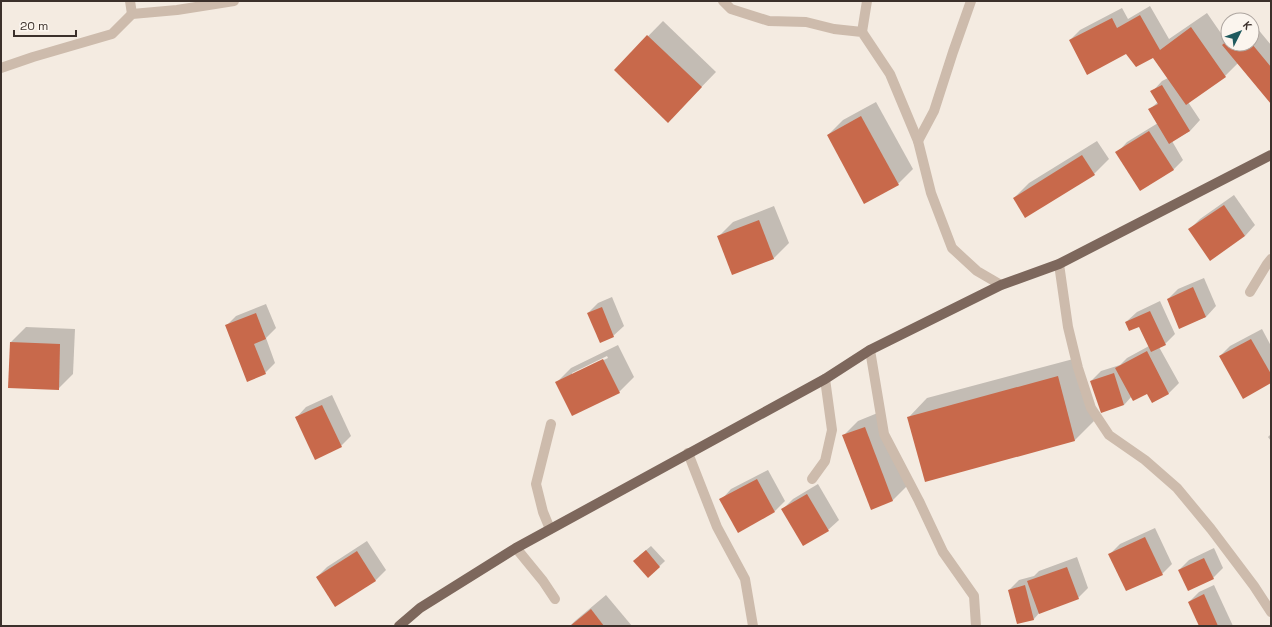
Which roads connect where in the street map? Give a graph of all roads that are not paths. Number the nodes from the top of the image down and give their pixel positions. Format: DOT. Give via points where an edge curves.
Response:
graph roads {
  1 [pos="130,1"];
  2 [pos="234,1"];
  3 [pos="719,1"];
  4 [pos="723,1"];
  5 [pos="867,1"];
  6 [pos="971,1"];
  7 [pos="731,9"];
  8 [pos="132,14"];
  9 [pos="862,32"];
  10 [pos="1,68"];
  11 [pos="918,142"];
  12 [pos="1271,155"];
  13 [pos="1271,259"];
  14 [pos="1059,264"];
  15 [pos="1001,285"];
  16 [pos="1250,292"];
  17 [pos="870,350"];
  18 [pos="825,379"];
  19 [pos="551,424"];
  20 [pos="688,453"];
  21 [pos="812,479"];
  22 [pos="550,529"];
  23 [pos="516,548"];
  24 [pos="555,599"];
  25 [pos="1271,612"];
  26 [pos="399,626"];
  27 [pos="753,626"];
  28 [pos="976,626"];
  1 -- 8 [label="street"];
  2 -- 8 [label="street"];
  3 -- 7 [label="street"];
  4 -- 7 [label="street"];
  5 -- 9 [label="street"];
  6 -- 11 [label="street" via="934,110"];
  7 -- 9 [label="street" via="769,21 806,22"];
  8 -- 10 [label="street" via="112,34"];
  9 -- 11 [label="street" via="890,74"];
  11 -- 15 [label="street" via="931,193 952,248 977,271"];
  12 -- 14 [label="main road"];
  13 -- 16 [label="street"];
  14 -- 15 [label="main road"];
  14 -- 25 [label="street" via="1068,327 1091,408 1109,435 1146,460 1177,488 1220,541"];
  15 -- 17 [label="main road"];
  17 -- 18 [label="main road"];
  17 -- 28 [label="street" via="884,434 943,552 974,596"];
  18 -- 20 [label="main road"];
  18 -- 21 [label="street" via="832,430 825,461"];
  19 -- 22 [label="street" via="536,484"];
  20 -- 22 [label="main road"];
  20 -- 27 [label="street" via="717,527 745,579"];
  22 -- 23 [label="main road"];
  23 -- 24 [label="street"];
  23 -- 26 [label="main road" via="420,608"];
}
